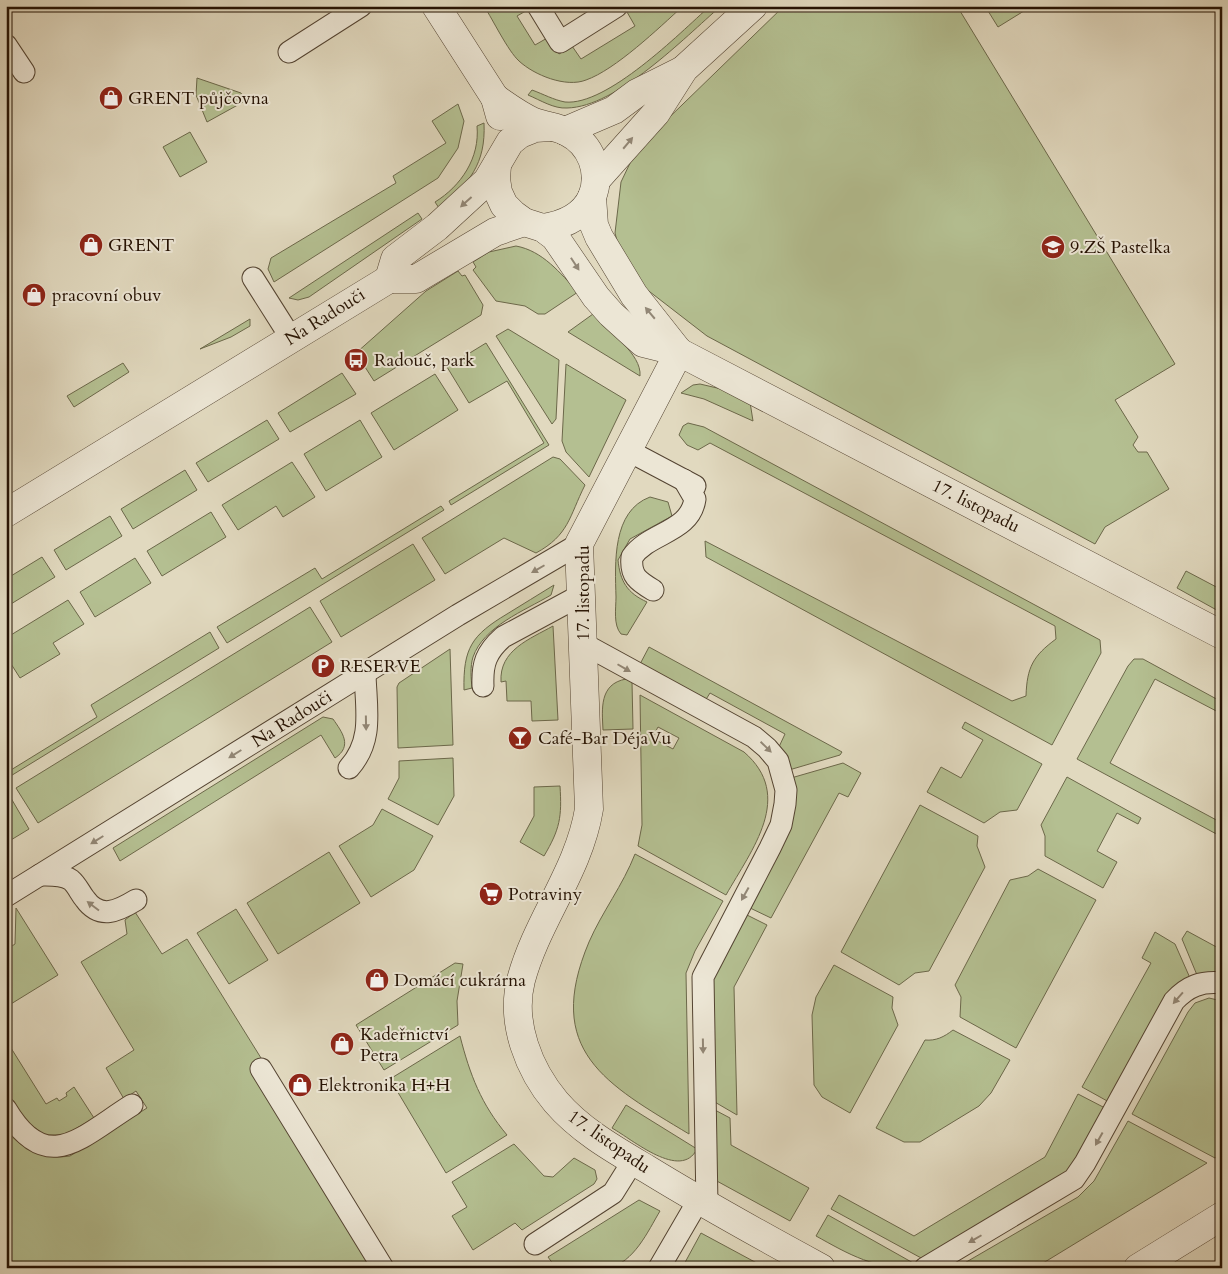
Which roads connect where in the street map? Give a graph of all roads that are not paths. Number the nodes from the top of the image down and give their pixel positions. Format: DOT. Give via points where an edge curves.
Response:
graph roads {
  1 [pos="361,6"];
  2 [pos="436,6"];
  3 [pos="538,6"];
  4 [pos="617,6"];
  5 [pos="753,6"];
  6 [pos="6,45"];
  7 [pos="289,52"];
  8 [pos="684,69"];
  9 [pos="24,72"];
  10 [pos="495,98"];
  11 [pos="558,129"];
  12 [pos="499,159"];
  13 [pos="594,188"];
  14 [pos="533,225"];
  15 [pos="253,278"];
  16 [pos="389,278"];
  17 [pos="291,338"];
  18 [pos="679,352"];
  19 [pos="627,450"];
  20 [pos="684,480"];
  21 [pos="707,493"];
  22 [pos="6,513"];
  23 [pos="580,544"];
  24 [pos="653,590"];
  25 [pos="581,595"];
  26 [pos="1222,635"];
  27 [pos="582,643"];
  28 [pos="365,674"];
  29 [pos="483,686"];
  30 [pos="349,768"];
  31 [pos="40,875"];
  32 [pos="6,896"];
  33 [pos="136,900"];
  34 [pos="1222,983"];
  35 [pos="261,1069"];
  36 [pos="132,1105"];
  37 [pos="6,1109"];
  38 [pos="633,1161"];
  39 [pos="702,1203"];
  40 [pos="1222,1216"];
  41 [pos="535,1244"];
  42 [pos="383,1268"];
  43 [pos="659,1268"];
  44 [pos="821,1268"];
  45 [pos="925,1268"];
  46 [pos="1138,1268"];
  1 -- 7 [label="lane"];
  2 -- 10 [label="street"];
  3 -- 4 [label="lane" via="560,42"];
  5 -- 8 [label="street"];
  6 -- 9 [label="lane"];
  8 -- 11 [label="street" via="614,110"];
  13 -- 8 [label="street, one-way" via="636,133 656,113"];
  10 -- 11 [label="street" via="513,111"];
  10 -- 12 [label="street" via="501,119"];
  11 -- 12 [label="street" via="535,128 520,134 510,142"];
  11 -- 13 [label="street" via="579,139 588,151 595,165"];
  12 -- 14 [label="street" via="496,179 504,205"];
  12 -- 16 [label="street, one-way" via="487,181 470,199 395,259"];
  13 -- 14 [label="street" via="586,208 574,218 563,224"];
  18 -- 13 [label="street, one-way" via="634,295 599,237 594,225"];
  14 -- 16 [label="street" via="494,232 416,279"];
  14 -- 18 [label="street, one-way" via="564,248 596,297 644,343"];
  15 -- 17 [label="lane"];
  16 -- 17 [label="street, Na Radouči"];
  17 -- 22 [label="street, Na Radouči"];
  18 -- 19 [label="street, 17. listopadu"];
  18 -- 26 [label="street, 17. listopadu"];
  19 -- 20 [label="lane"];
  19 -- 23 [label="street, 17. listopadu"];
  20 -- 21 [label="lane"];
  20 -- 24 [label="lane" via="695,499 688,518 646,542 632,557 635,578"];
  23 -- 25 [label="street, 17. listopadu"];
  23 -- 28 [label="lane, Na Radouči, one-way"];
  25 -- 27 [label="street, 17. listopadu"];
  25 -- 29 [label="lane" via="503,637 493,646 482,669"];
  27 -- 38 [label="street, 17. listopadu" via="589,809 574,863 531,948 520,982 520,1030 540,1081 557,1103 578,1124"];
  27 -- 39 [label="lane, one-way" via="754,737 778,761 783,776 786,790 782,825 703,976"];
  28 -- 30 [label="lane, one-way" via="367,738 360,756"];
  28 -- 31 [label="lane, Na Radouči, one-way"];
  31 -- 32 [label="lane, Na Radouči"];
  33 -- 31 [label="lane, one-way" via="107,914 94,909 71,880 58,875"];
  34 -- 45 [label="lane, one-way" via="1197,984 1174,1001 1074,1179"];
  35 -- 42 [label="lane"];
  36 -- 37 [label="lane" via="65,1146 50,1148 26,1136"];
  38 -- 39 [label="street, 17. listopadu"];
  38 -- 41 [label="lane" via="613,1193"];
  39 -- 43 [label="lane"];
  39 -- 44 [label="street, 17. listopadu"];
  40 -- 46 [label="street"];
}
